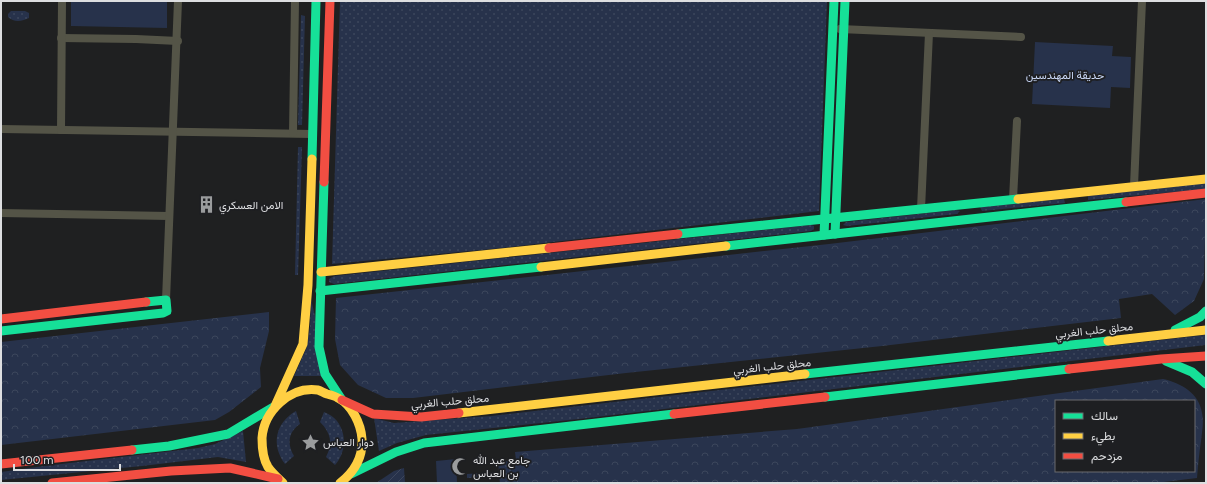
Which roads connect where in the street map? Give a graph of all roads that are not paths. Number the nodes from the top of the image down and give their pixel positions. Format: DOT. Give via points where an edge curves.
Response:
graph roads {
  1 [pos="62,1"];
  2 [pos="178,1"];
  3 [pos="295,1"];
  4 [pos="316,1"];
  5 [pos="330,1"];
  6 [pos="834,1"];
  7 [pos="845,1"];
  8 [pos="1142,1"];
  9 [pos="832,28"];
  10 [pos="844,29"];
  11 [pos="929,33"];
  12 [pos="1021,37"];
  13 [pos="61,38"];
  14 [pos="178,41"];
  15 [pos="1017,121"];
  16 [pos="1,129"];
  17 [pos="61,130"];
  18 [pos="174,132"];
  19 [pos="292,133"];
  20 [pos="312,134"];
  21 [pos="1206,179"];
  22 [pos="1134,186"];
  23 [pos="1206,192"];
  24 [pos="1070,193"];
  25 [pos="1013,199"];
  26 [pos="966,204"];
  27 [pos="921,208"];
  28 [pos="1070,208"];
  29 [pos="1,213"];
  30 [pos="169,216"];
  31 [pos="836,218"];
  32 [pos="824,219"];
  33 [pos="967,219"];
  34 [pos="835,234"];
  35 [pos="824,235"];
  36 [pos="321,272"];
  37 [pos="320,291"];
  38 [pos="166,300"];
  39 [pos="1206,310"];
  40 [pos="1,319"];
  41 [pos="1206,330"];
  42 [pos="1,331"];
  43 [pos="1168,334"];
  44 [pos="1206,356"];
  45 [pos="1161,359"];
  46 [pos="1206,384"];
  47 [pos="342,400"];
  48 [pos="275,406"];
  49 [pos="1,464"];
  50 [pos="351,474"];
  51 [pos="280,482"];
  52 [pos="52,483"];
  53 [pos="340,483"];
  54 [pos="346,483"];
  1 -- 13 [label="street"];
  2 -- 14 [label="street"];
  3 -- 19 [label="street"];
  4 -- 20 [label="main road"];
  5 -- 36 [label="main road"];
  6 -- 9 [label="main road"];
  7 -- 10 [label="main road"];
  8 -- 22 [label="street"];
  9 -- 10 [label="street"];
  9 -- 32 [label="main road"];
  10 -- 11 [label="street"];
  10 -- 31 [label="main road"];
  11 -- 12 [label="street"];
  11 -- 27 [label="street"];
  13 -- 14 [label="street"];
  13 -- 17 [label="street"];
  14 -- 18 [label="street"];
  15 -- 25 [label="street"];
  16 -- 17 [label="street"];
  17 -- 18 [label="street"];
  18 -- 19 [label="street"];
  18 -- 30 [label="street"];
  19 -- 20 [label="street"];
  20 -- 48 [label="main road" via="308,285 303,344"];
  21 -- 22 [label="main road"];
  22 -- 24 [label="main road"];
  23 -- 28 [label="main road"];
  24 -- 25 [label="main road"];
  24 -- 28 [label="main road"];
  25 -- 26 [label="main road"];
  26 -- 27 [label="main road"];
  26 -- 33 [label="main road"];
  27 -- 31 [label="main road"];
  28 -- 33 [label="main road"];
  29 -- 30 [label="street"];
  30 -- 38 [label="street"];
  31 -- 32 [label="main road"];
  31 -- 34 [label="main road"];
  32 -- 35 [label="main road"];
  32 -- 36 [label="main road"];
  33 -- 34 [label="main road"];
  34 -- 35 [label="main road"];
  35 -- 37 [label="main road"];
  36 -- 37 [label="main road"];
  37 -- 47 [label="main road" via="319,347 325,374"];
  38 -- 40 [label="main road"];
  38 -- 42 [label="main road" via="166,310 163,313"];
  39 -- 43 [label="main road" via="1200,317"];
  41 -- 43 [label="main road, محلق حلب الغربي"];
  43 -- 47 [label="main road, محلق حلب الغربي" via="421,417 373,414"];
  44 -- 45 [label="main road"];
  45 -- 46 [label="main road" via="1192,372"];
  45 -- 50 [label="main road" via="451,439 424,443 396,452"];
  47 -- 48 [label="main road" via="326,392 308,390 290,395"];
  47 -- 50 [label="main road" via="355,414 363,440 360,458"];
  48 -- 49 [label="main road" via="228,434 177,445"];
  48 -- 51 [label="main road" via="264,423 261,443 266,463"];
  50 -- 53 [label="main road"];
  50 -- 54 [label="main road"];
  51 -- 52 [label="main road" via="230,468"];
}
